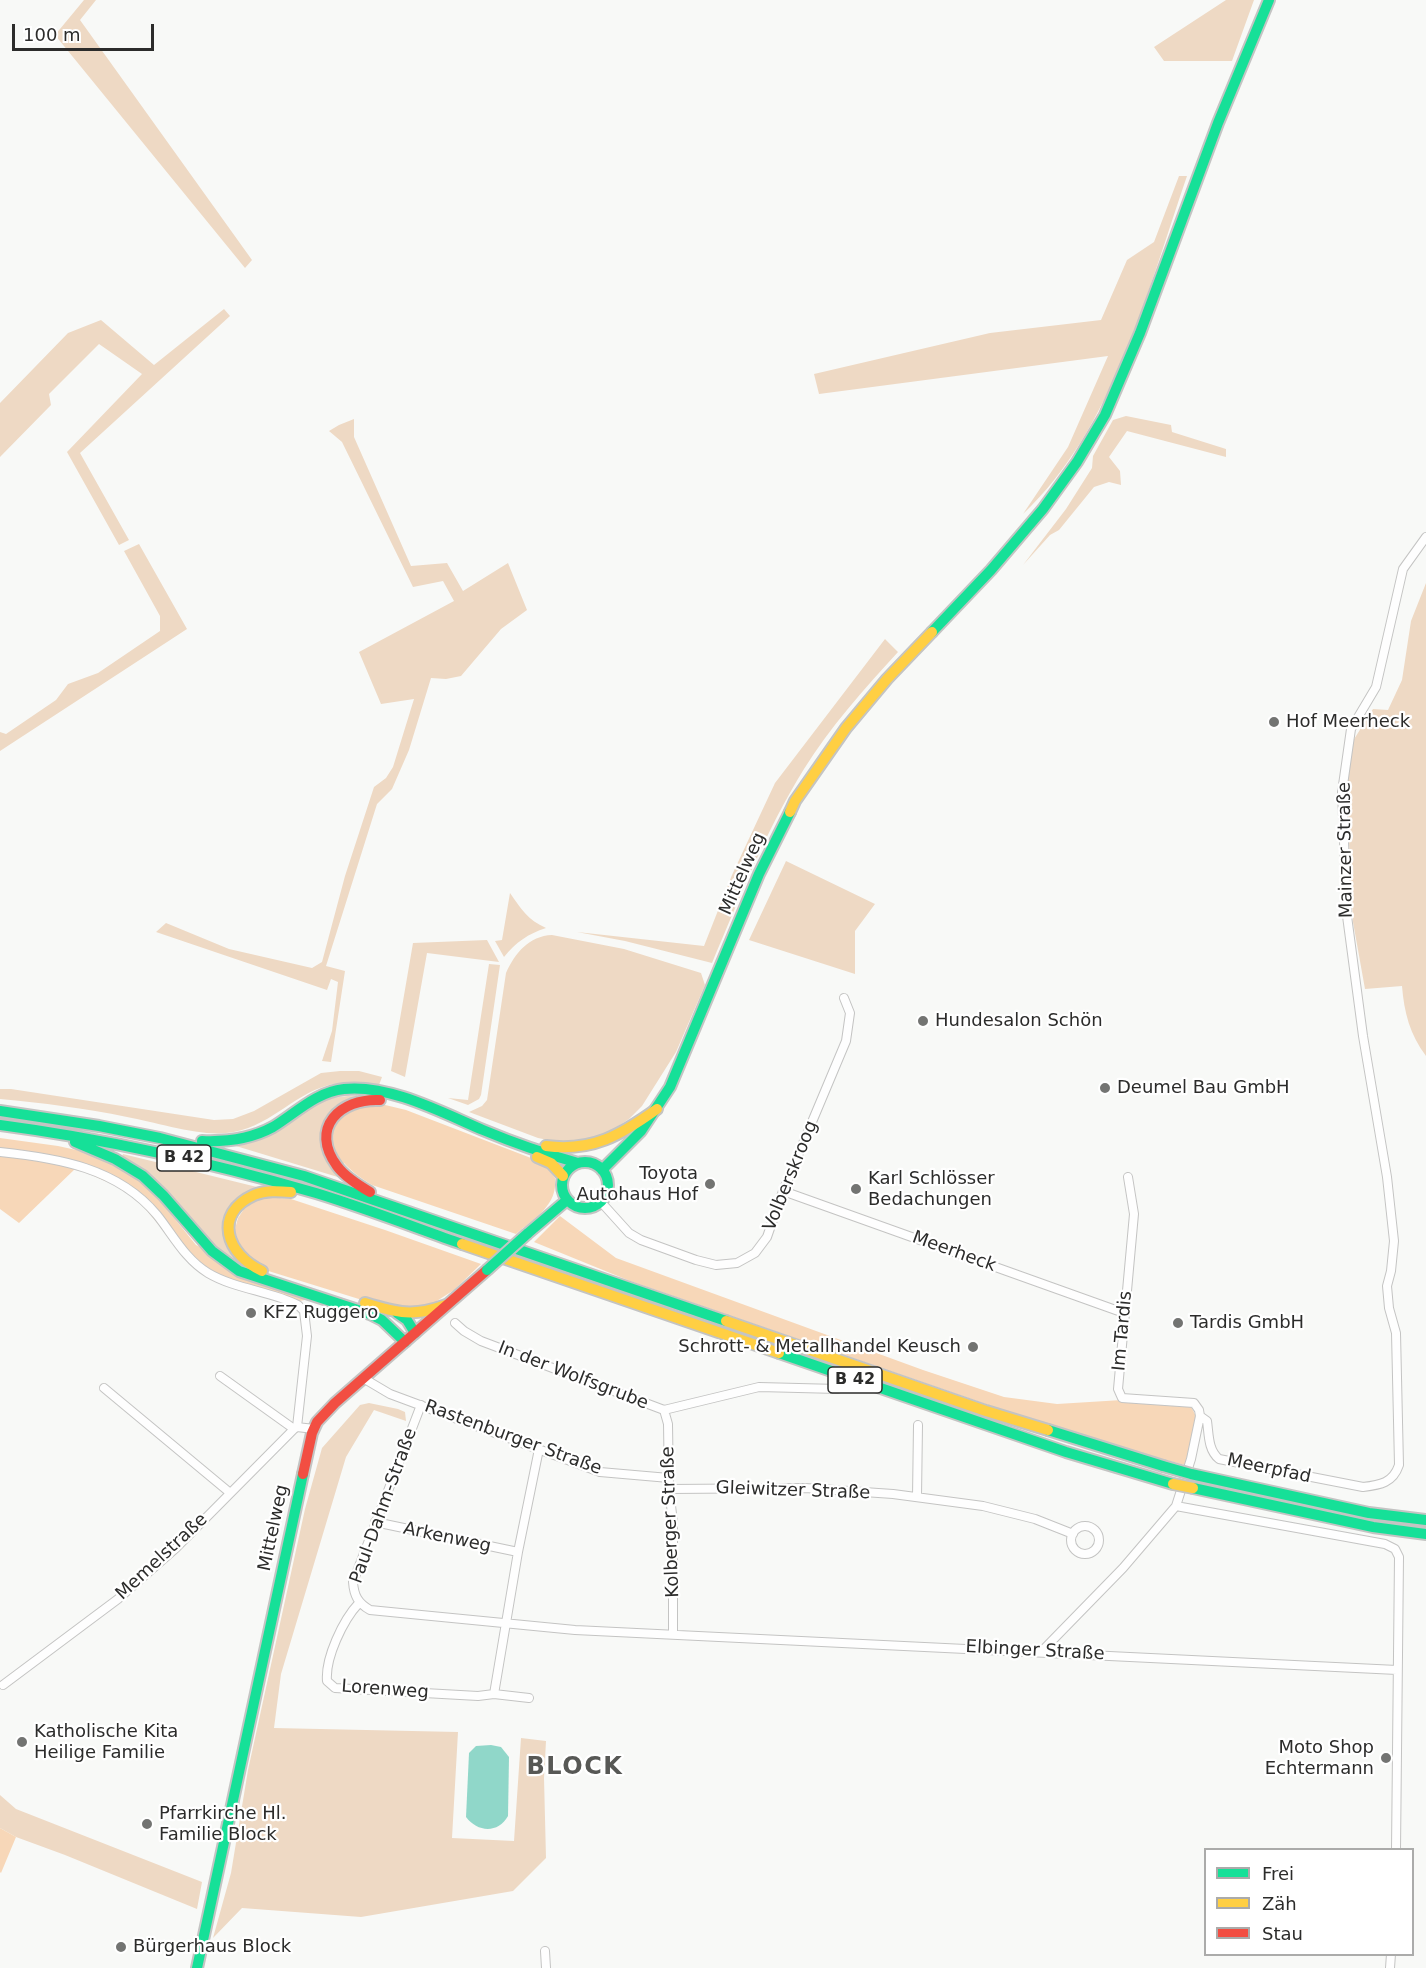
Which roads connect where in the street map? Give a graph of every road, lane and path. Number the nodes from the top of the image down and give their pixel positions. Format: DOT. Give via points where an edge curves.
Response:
graph roads {
  1 [pos="1269,0"];
  2 [pos="1426,537"];
  3 [pos="844,998"];
  4 [pos="1363,1036"];
  5 [pos="657,1109"];
  6 [pos="0,1111"];
  7 [pos="0,1125"];
  8 [pos="47,1131"];
  9 [pos="160,1138"];
  10 [pos="513,1140"];
  11 [pos="0,1152"];
  12 [pos="578,1162"];
  13 [pos="602,1170"];
  14 [pos="563,1176"];
  15 [pos="1128,1177"];
  16 [pos="783,1191"];
  17 [pos="318,1194"];
  18 [pos="567,1200"];
  19 [pos="601,1202"];
  20 [pos="387,1204"];
  21 [pos="446,1305"];
  22 [pos="397,1313"];
  23 [pos="1124,1313"];
  24 [pos="455,1323"];
  25 [pos="415,1333"];
  26 [pos="405,1342"];
  27 [pos="220,1376"];
  28 [pos="363,1378"];
  29 [pos="104,1388"];
  30 [pos="838,1389"];
  31 [pos="421,1405"];
  32 [pos="664,1410"];
  33 [pos="1200,1416"];
  34 [pos="918,1425"];
  35 [pos="295,1428"];
  36 [pos="314,1429"];
  37 [pos="539,1449"];
  38 [pos="669,1478"];
  39 [pos="669,1488"];
  40 [pos="229,1492"];
  41 [pos="917,1497"];
  42 [pos="1176,1506"];
  43 [pos="1426,1520"];
  44 [pos="375,1522"];
  45 [pos="1073,1534"];
  46 [pos="1426,1534"];
  47 [pos="518,1552"];
  48 [pos="359,1603"];
  49 [pos="506,1623"];
  50 [pos="673,1634"];
  51 [pos="1042,1651"];
  52 [pos="1397,1670"];
  53 [pos="3,1684"];
  54 [pos="495,1694"];
  55 [pos="529,1698"];
  56 [pos="1396,1848"];
  57 [pos="545,1952"];
  58 [pos="197,1968"];
  59 [pos="546,1968"];
  1 -- 5 [label="main road, Mittelweg" via="1105,415 1043,509 887,679 795,801 759,874 670,1087"];
  2 -- 4 [label="street, Mainzer Straße" via="1403,569 1376,687 1351,729 1344,776 1347,916"];
  3 -- 16 [label="street, Volberskroog" via="850,1013 846,1041"];
  4 -- 33 [label="street, Meerpfad" via="1394,1241 1387,1286 1396,1333 1397,1470 1381,1485 1363,1487 1219,1459 1210,1448 1207,1421"];
  5 -- 10 [label="main road" via="593,1146 562,1148"];
  5 -- 13 [label="main road, Mittelweg" via="634,1139"];
  6 -- 9 [label="main road, B 42"];
  7 -- 8 [label="main road, B 42"];
  8 -- 17 [label="main road, B 42" via="160,1152"];
  8 -- 26 [label="main road" via="130,1166 151,1182 203,1245 227,1265 370,1314"];
  9 -- 10 [label="main road" via="213,1142 245,1138 274,1126 320,1095 355,1088 403,1098"];
  9 -- 20 [label="main road, B 42" via="273,1167"];
  10 -- 12 [label="main road"];
  11 -- 35 [label="street" via="75,1164 133,1190 190,1259 208,1273 298,1305 304,1311 307,1336"];
  12 -- 13 [label="main road" via="591,1163"];
  12 -- 14 [label="main road"];
  13 -- 19 [label="main road" via="608,1184"];
  14 -- 18 [label="main road" via="562,1189"];
  14 -- 20 [label="main road" via="545,1160 410,1107 372,1099 353,1101 339,1110 330,1123 330,1153 343,1173"];
  15 -- 23 [label="street, Im Tardis" via="1134,1214"];
  16 -- 19 [label="street, Volberskroog" via="767,1237 755,1253 737,1263 716,1265 641,1240 629,1233"];
  16 -- 23 [label="street, Meerheck"];
  17 -- 22 [label="main road" via="266,1192 244,1200 229,1224 234,1251 256,1269"];
  17 -- 46 [label="main road, B 42, bridge" via="1032,1440 1173,1484 1373,1527"];
  18 -- 19 [label="main road" via="584,1208"];
  18 -- 21 [label="main road, Mittelweg, bridge"];
  20 -- 43 [label="main road, B 42, bridge" via="1088,1444 1191,1474 1369,1513"];
  21 -- 22 [label="main road" via="417,1314"];
  21 -- 25 [label="main road, Mittelweg"];
  22 -- 25 [label="main road"];
  23 -- 33 [label="street, Im Tardis" via="1118,1389 1122,1398 1194,1403"];
  24 -- 32 [label="street, In der Wolfsgrube" via="481,1341"];
  25 -- 26 [label="main road, Mittelweg"];
  26 -- 28 [label="main road, Mittelweg"];
  27 -- 35 [label="street"];
  28 -- 31 [label="street, Rastenburger Straße" via="390,1394"];
  28 -- 36 [label="main road, Mittelweg"];
  29 -- 40 [label="street"];
  30 -- 32 [label="street, In der Wolfsgrube" via="759,1386"];
  31 -- 37 [label="street, Rastenburger Straße"];
  31 -- 44 [label="street, Paul-Dahm-Straße"];
  32 -- 38 [label="street, Kolberger Straße"];
  33 -- 42 [label="street"];
  34 -- 41 [label="street"];
  35 -- 36 [label="street"];
  35 -- 40 [label="street, Memelstraße"];
  36 -- 58 [label="main road, Mittelweg"];
  37 -- 38 [label="street, Rastenburger Straße" via="600,1472"];
  37 -- 47 [label="street"];
  38 -- 39 [label="street, Kolberger Straße"];
  39 -- 41 [label="street, Gleiwitzer Straße" via="805,1488"];
  39 -- 50 [label="street, Kolberger Straße" via="673,1522"];
  40 -- 53 [label="street, Memelstraße" via="176,1548 118,1599"];
  41 -- 45 [label="street, Gleiwitzer Straße" via="983,1506 1035,1519"];
  42 -- 51 [label="street" via="1123,1568"];
  42 -- 52 [label="street" via="1395,1549 1399,1557"];
  44 -- 47 [label="street, Arkenweg"];
  44 -- 48 [label="street, Paul-Dahm-Straße" via="354,1582"];
  47 -- 49 [label="street"];
  48 -- 49 [label="street, Paul-Dahm-Straße" via="370,1610"];
  48 -- 54 [label="street, Lorenweg" via="345,1622 326,1669 327,1681 335,1688"];
  49 -- 50 [label="street, Paul-Dahm-Straße"];
  49 -- 54 [label="street"];
  50 -- 51 [label="street, Elbinger Straße"];
  51 -- 52 [label="street, Elbinger Straße"];
  52 -- 56 [label="street"];
  54 -- 55 [label="street, Lorenweg"];
  57 -- 59 [label="street"];
}
